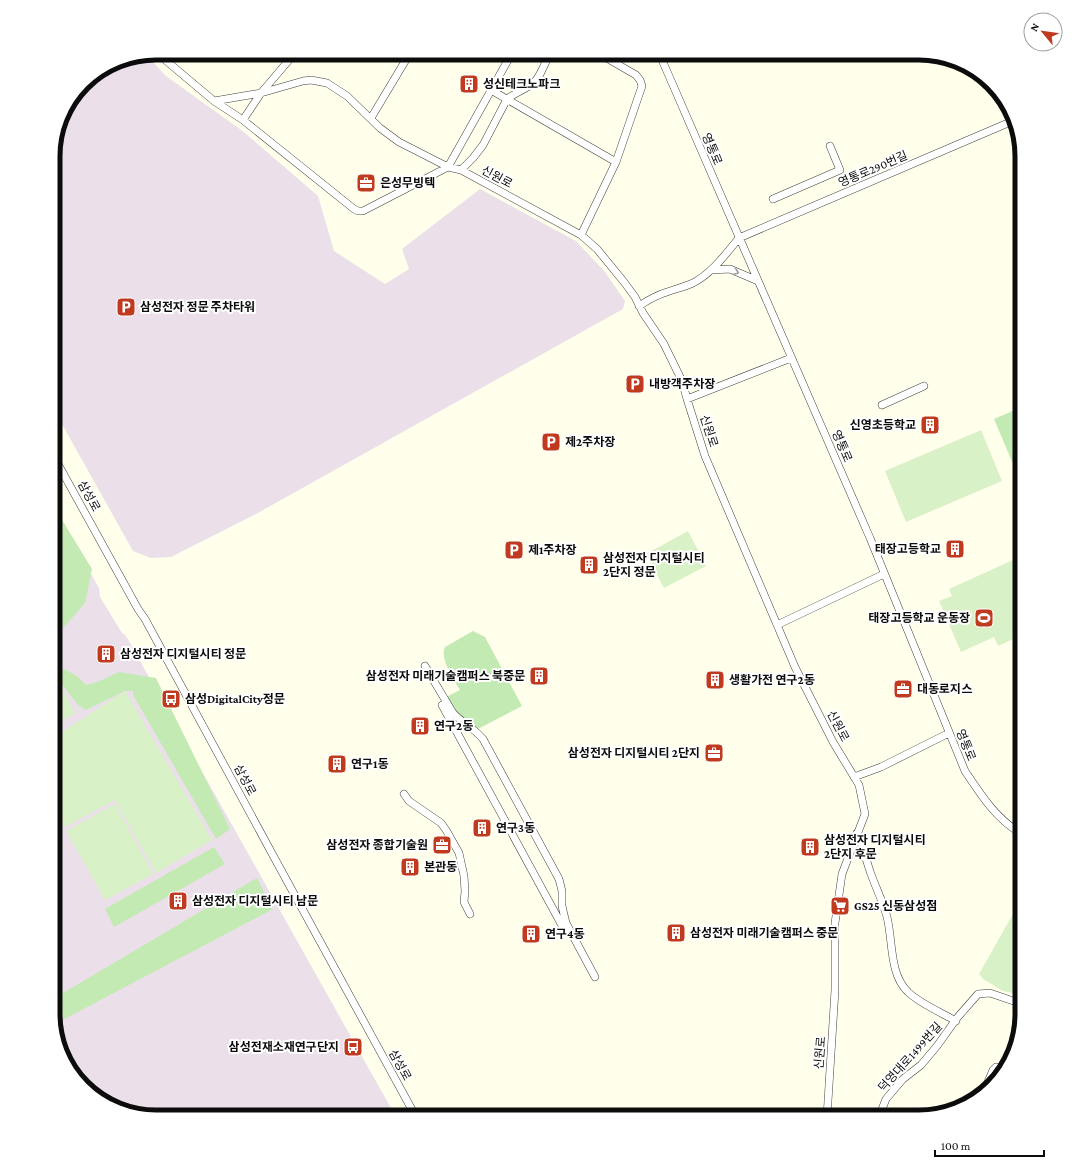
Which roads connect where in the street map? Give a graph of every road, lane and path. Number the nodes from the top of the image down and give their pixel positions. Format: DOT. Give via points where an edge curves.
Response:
graph roads {
  1 [pos="165,60"];
  2 [pos="289,60"];
  3 [pos="406,60"];
  4 [pos="508,60"];
  5 [pos="546,60"];
  6 [pos="610,60"];
  7 [pos="662,60"];
  8 [pos="491,90"];
  9 [pos="261,93"];
  10 [pos="507,99"];
  11 [pos="214,101"];
  12 [pos="371,118"];
  13 [pos="243,120"];
  14 [pos="1009,123"];
  15 [pos="830,146"];
  16 [pos="616,162"];
  17 [pos="448,167"];
  18 [pos="461,170"];
  19 [pos="773,199"];
  20 [pos="581,235"];
  21 [pos="739,238"];
  22 [pos="712,270"];
  23 [pos="758,281"];
  24 [pos="639,306"];
  25 [pos="791,358"];
  26 [pos="924,386"];
  27 [pos="687,400"];
  28 [pos="882,405"];
  29 [pos="60,468"];
  30 [pos="884,574"];
  31 [pos="777,625"];
  32 [pos="424,667"];
  33 [pos="950,733"];
  34 [pos="854,777"];
  35 [pos="404,794"];
  36 [pos="1015,830"];
  37 [pos="857,833"];
  38 [pos="470,914"];
  39 [pos="1015,1002"];
  40 [pos="956,1021"];
  41 [pos="999,1068"];
  42 [pos="989,1080"];
  43 [pos="412,1110"];
  44 [pos="827,1110"];
  45 [pos="882,1110"];
  1 -- 11 [label="street"];
  2 -- 9 [label="street"];
  3 -- 12 [label="street"];
  4 -- 8 [label="street"];
  5 -- 10 [label="street" via="532,85"];
  6 -- 16 [label="street" via="636,75 642,86"];
  7 -- 21 [label="street, 영통로"];
  8 -- 10 [label="street"];
  8 -- 17 [label="street"];
  9 -- 11 [label="street, 신원로"];
  9 -- 12 [label="street, 신원로" via="303,81 320,81 341,92"];
  9 -- 13 [label="street"];
  10 -- 16 [label="street"];
  10 -- 18 [label="street" via="483,145"];
  11 -- 13 [label="street"];
  12 -- 17 [label="street, 신원로" via="399,142"];
  13 -- 17 [label="street" via="358,211"];
  14 -- 21 [label="street, 영통로290번길"];
  15 -- 19 [label="street" via="840,170"];
  16 -- 20 [label="street"];
  17 -- 18 [label="street, 신원로"];
  18 -- 20 [label="street, 신원로"];
  20 -- 24 [label="street, 신원로" via="602,255 635,297"];
  21 -- 22 [label="street"];
  21 -- 23 [label="street, 영통로"];
  22 -- 23 [label="street, one-way" via="730,269"];
  22 -- 24 [label="street" via="692,284 666,292"];
  23 -- 25 [label="street, 영통로"];
  24 -- 27 [label="street, 신원로" via="664,344 682,381"];
  25 -- 27 [label="street"];
  25 -- 30 [label="street, 영통로"];
  26 -- 28 [label="street"];
  27 -- 31 [label="street, 신원로" via="705,456"];
  29 -- 43 [label="street, 삼성로"];
  30 -- 31 [label="street"];
  30 -- 33 [label="street, 영통로"];
  31 -- 34 [label="street, 신원로" via="795,667"];
  32 -- 32 [label="street" via="456,717 483,739 559,879 566,923 593,978"];
  33 -- 34 [label="street" via="881,767"];
  33 -- 36 [label="street, 영통로" via="965,771 986,803"];
  34 -- 37 [label="street, 신원로" via="859,785 864,814"];
  35 -- 38 [label="street" via="441,823 456,848 462,862 464,902"];
  37 -- 40 [label="street" via="888,918 898,980 915,998"];
  37 -- 44 [label="street, 신원로" via="842,874 835,923 836,990"];
  39 -- 40 [label="street, 덕영대로1499번길" via="990,993 978,994"];
  40 -- 45 [label="street, 덕영대로1499번길" via="921,1065 903,1079 886,1099"];
  41 -- 42 [label="street" via="993,1070"];
}
